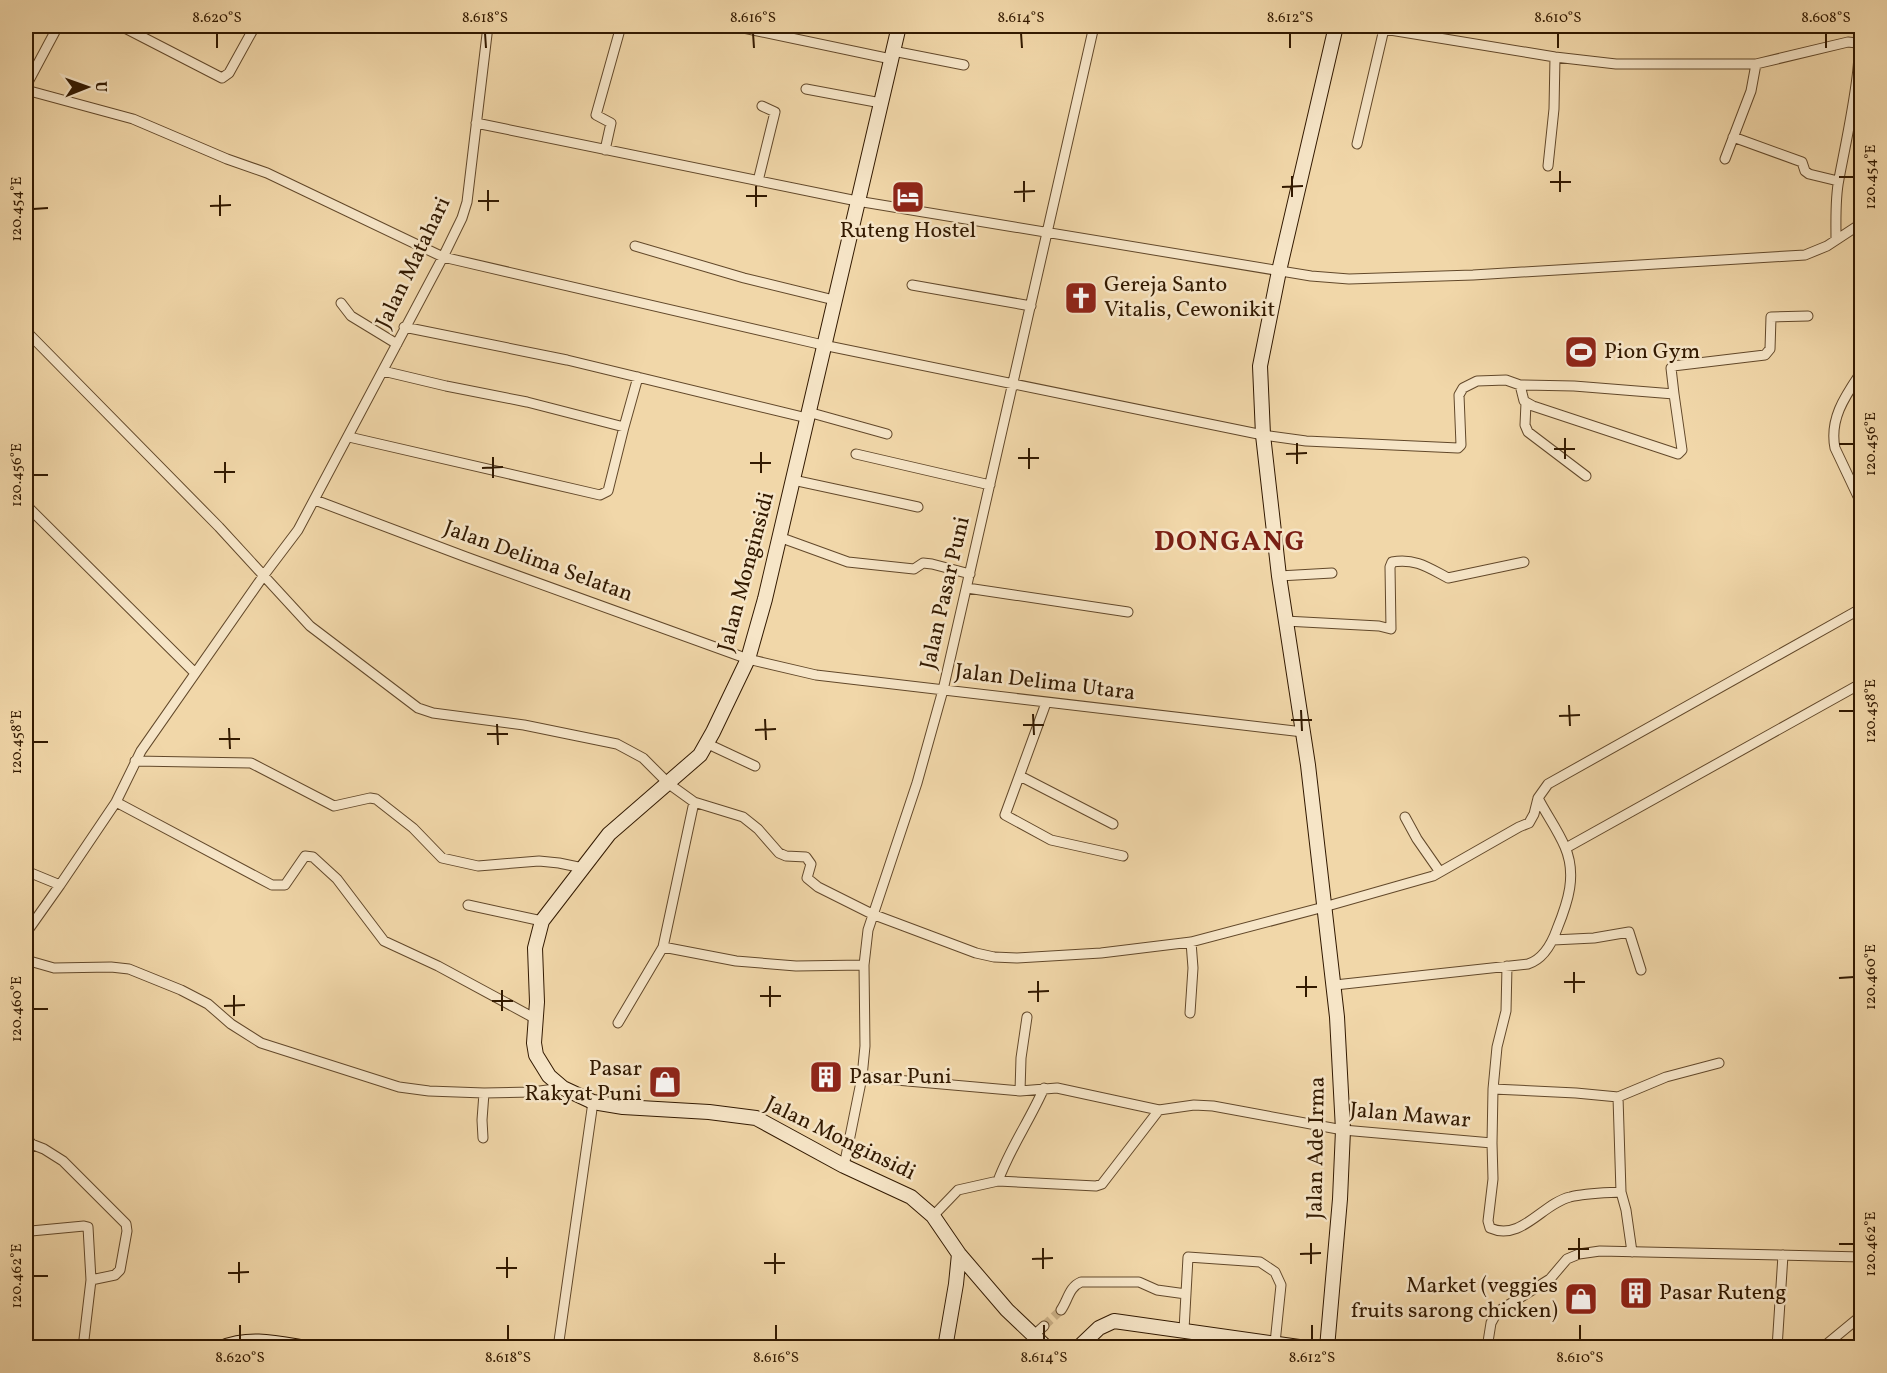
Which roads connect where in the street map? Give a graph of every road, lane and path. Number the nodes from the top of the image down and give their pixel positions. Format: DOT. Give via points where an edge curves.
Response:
graph roads {
  1 [pos="58,26"];
  2 [pos="121,26"];
  3 [pos="255,26"];
  4 [pos="488,26"];
  5 [pos="621,26"];
  6 [pos="734,26"];
  7 [pos="899,26"];
  8 [pos="1094,26"];
  9 [pos="1336,26"];
  10 [pos="1343,26"];
  11 [pos="1384,29"];
  12 [pos="892,55"];
  13 [pos="1555,57"];
  14 [pos="1756,64"];
  15 [pos="964,65"];
  16 [pos="26,88"];
  17 [pos="806,88"];
  18 [pos="881,103"];
  19 [pos="762,106"];
  20 [pos="476,123"];
  21 [pos="1733,136"];
  22 [pos="1357,144"];
  23 [pos="605,150"];
  24 [pos="1725,159"];
  25 [pos="1548,166"];
  26 [pos="758,181"];
  27 [pos="1838,181"];
  28 [pos="857,201"];
  29 [pos="1862,223"];
  30 [pos="1046,233"];
  31 [pos="1836,234"];
  32 [pos="635,246"];
  33 [pos="443,257"];
  34 [pos="1279,271"];
  35 [pos="912,285"];
  36 [pos="834,300"];
  37 [pos="341,303"];
  38 [pos="1031,306"];
  39 [pos="1808,316"];
  40 [pos="404,327"];
  41 [pos="26,331"];
  42 [pos="397,344"];
  43 [pos="823,345"];
  44 [pos="383,371"];
  45 [pos="1862,371"];
  46 [pos="638,377"];
  47 [pos="1013,383"];
  48 [pos="1520,385"];
  49 [pos="1674,394"];
  50 [pos="1526,403"];
  51 [pos="808,415"];
  52 [pos="624,427"];
  53 [pos="887,434"];
  54 [pos="1263,435"];
  55 [pos="349,437"];
  56 [pos="856,453"];
  57 [pos="1586,476"];
  58 [pos="793,480"];
  59 [pos="990,485"];
  60 [pos="315,500"];
  61 [pos="26,505"];
  62 [pos="1862,505"];
  63 [pos="918,507"];
  64 [pos="779,537"];
  65 [pos="1524,562"];
  66 [pos="1332,573"];
  67 [pos="970,574"];
  68 [pos="264,575"];
  69 [pos="1279,576"];
  70 [pos="967,588"];
  71 [pos="1862,608"];
  72 [pos="1128,612"];
  73 [pos="1285,621"];
  74 [pos="748,659"];
  75 [pos="195,673"];
  76 [pos="1862,683"];
  77 [pos="943,690"];
  78 [pos="1046,703"];
  79 [pos="1303,732"];
  80 [pos="708,744"];
  81 [pos="135,761"];
  82 [pos="755,766"];
  83 [pos="1020,776"];
  84 [pos="669,783"];
  85 [pos="1538,798"];
  86 [pos="116,802"];
  87 [pos="694,802"];
  88 [pos="1405,817"];
  89 [pos="1113,824"];
  90 [pos="1566,848"];
  91 [pos="1123,856"];
  92 [pos="583,868"];
  93 [pos="26,871"];
  94 [pos="1440,872"];
  95 [pos="60,885"];
  96 [pos="468,905"];
  97 [pos="1324,907"];
  98 [pos="872,914"];
  99 [pos="542,921"];
  100 [pos="26,933"];
  101 [pos="1553,940"];
  102 [pos="1191,942"];
  103 [pos="663,947"];
  104 [pos="26,960"];
  105 [pos="864,965"];
  106 [pos="1507,966"];
  107 [pos="1641,970"];
  108 [pos="1335,985"];
  109 [pos="1190,1013"];
  110 [pos="1027,1017"];
  111 [pos="536,1018"];
  112 [pos="618,1023"];
  113 [pos="1719,1063"];
  114 [pos="862,1077"];
  115 [pos="562,1088"];
  116 [pos="1044,1088"];
  117 [pos="1493,1089"];
  118 [pos="1020,1091"];
  119 [pos="484,1092"];
  120 [pos="1618,1097"];
  121 [pos="593,1102"];
  122 [pos="1160,1110"];
  123 [pos="1343,1130"];
  124 [pos="483,1138"];
  125 [pos="28,1142"];
  126 [pos="1492,1143"];
  127 [pos="26,1159"];
  128 [pos="844,1166"];
  129 [pos="998,1181"];
  130 [pos="1621,1192"];
  131 [pos="933,1216"];
  132 [pos="31,1230"];
  133 [pos="1632,1252"];
  134 [pos="959,1254"];
  135 [pos="1784,1255"];
  136 [pos="1862,1257"];
  137 [pos="91,1280"];
  138 [pos="979,1280"];
  139 [pos="956,1284"];
  140 [pos="1186,1294"];
  141 [pos="1061,1310"];
  142 [pos="1862,1315"];
  143 [pos="1184,1329"];
  144 [pos="1275,1343"];
  145 [pos="255,1344"];
  146 [pos="83,1347"];
  147 [pos="221,1347"];
  148 [pos="306,1347"];
  149 [pos="558,1347"];
  150 [pos="945,1347"];
  151 [pos="1047,1347"];
  152 [pos="1078,1347"];
  153 [pos="1306,1347"];
  154 [pos="1327,1347"];
  155 [pos="1487,1347"];
  156 [pos="1777,1347"];
  157 [pos="1822,1347"];
  1 -- 16 [label="street"];
  2 -- 3 [label="street" via="222,78 229,73"];
  4 -- 20 [label="street, Jalan Matahari"];
  5 -- 23 [label="street" via="596,115 610,123"];
  6 -- 12 [label="street"];
  7 -- 12 [label="street, Jalan Monginsidi"];
  8 -- 30 [label="street, Jalan Pasar Puni"];
  9 -- 34 [label="street, Jalan Ade Irma"];
  10 -- 11 [label="street"];
  11 -- 13 [label="street"];
  11 -- 22 [label="street"];
  12 -- 15 [label="street"];
  12 -- 18 [label="street, Jalan Monginsidi"];
  13 -- 14 [label="street" via="1616,64"];
  13 -- 25 [label="street"];
  14 -- 21 [label="street"];
  14 -- 27 [label="street" via="1848,42 1858,44 1857,72"];
  16 -- 33 [label="street" via="144,124 267,173"];
  17 -- 18 [label="street"];
  18 -- 28 [label="street, Jalan Monginsidi"];
  19 -- 26 [label="street" via="775,112"];
  20 -- 23 [label="street"];
  20 -- 33 [label="street, Jalan Matahari" via="467,202"];
  21 -- 24 [label="street"];
  21 -- 27 [label="street" via="1802,162 1809,174"];
  23 -- 26 [label="street"];
  26 -- 28 [label="street"];
  27 -- 31 [label="street"];
  28 -- 30 [label="street"];
  28 -- 36 [label="street, Jalan Monginsidi"];
  29 -- 31 [label="street"];
  30 -- 34 [label="street"];
  30 -- 38 [label="street, Jalan Pasar Puni"];
  31 -- 34 [label="street" via="1827,246 1805,255 1349,279"];
  32 -- 36 [label="street" via="748,280"];
  33 -- 40 [label="street, Jalan Matahari"];
  33 -- 43 [label="street"];
  34 -- 54 [label="street, Jalan Ade Irma" via="1261,358"];
  35 -- 38 [label="street"];
  36 -- 43 [label="street, Jalan Monginsidi"];
  37 -- 42 [label="street" via="351,316"];
  38 -- 47 [label="street, Jalan Pasar Puni"];
  39 -- 49 [label="street" via="1771,317 1770,349 1765,356 1673,366"];
  40 -- 42 [label="street, Jalan Matahari"];
  40 -- 46 [label="street"];
  41 -- 68 [label="street"];
  42 -- 44 [label="street, Jalan Matahari"];
  43 -- 47 [label="street"];
  43 -- 51 [label="street, Jalan Monginsidi"];
  44 -- 52 [label="street"];
  44 -- 55 [label="street, Jalan Matahari"];
  45 -- 62 [label="street" via="1840,405 1833,438"];
  46 -- 51 [label="street"];
  46 -- 52 [label="street"];
  47 -- 54 [label="street"];
  47 -- 59 [label="street, Jalan Pasar Puni"];
  48 -- 49 [label="street"];
  48 -- 50 [label="street"];
  48 -- 54 [label="street" via="1506,380 1477,381 1462,388 1458,448 1306,441"];
  49 -- 50 [label="street" via="1682,450 1678,454"];
  50 -- 57 [label="street" via="1527,432"];
  51 -- 53 [label="street"];
  51 -- 58 [label="street, Jalan Monginsidi"];
  52 -- 55 [label="street" via="608,491 600,495"];
  54 -- 69 [label="street, Jalan Ade Irma"];
  55 -- 60 [label="street, Jalan Matahari"];
  56 -- 59 [label="street"];
  58 -- 63 [label="street"];
  58 -- 64 [label="street, Jalan Monginsidi"];
  59 -- 67 [label="street, Jalan Pasar Puni"];
  60 -- 68 [label="street, Jalan Matahari"];
  60 -- 74 [label="street, Jalan Delima Selatan"];
  61 -- 75 [label="street"];
  64 -- 67 [label="street" via="848,562 914,569 932,564"];
  64 -- 74 [label="street, Jalan Monginsidi"];
  65 -- 73 [label="street" via="1448,578 1430,567 1392,562 1391,629"];
  66 -- 69 [label="street"];
  67 -- 70 [label="street, Jalan Pasar Puni"];
  68 -- 75 [label="street, Jalan Matahari"];
  68 -- 84 [label="street" via="310,626 418,708 524,724 617,744 643,758"];
  69 -- 73 [label="street, Jalan Ade Irma"];
  70 -- 72 [label="street"];
  70 -- 77 [label="street, Jalan Pasar Puni"];
  71 -- 85 [label="street" via="1554,779"];
  73 -- 79 [label="street, Jalan Ade Irma"];
  74 -- 77 [label="street, Jalan Delima Utara" via="816,675"];
  74 -- 80 [label="street, Jalan Monginsidi"];
  75 -- 81 [label="street, Jalan Matahari"];
  76 -- 90 [label="street"];
  77 -- 78 [label="street, Jalan Delima Utara"];
  77 -- 98 [label="street, Jalan Pasar Puni" via="895,852"];
  78 -- 79 [label="street, Jalan Delima Utara"];
  78 -- 83 [label="street"];
  79 -- 97 [label="street, Jalan Ade Irma"];
  80 -- 82 [label="street"];
  80 -- 84 [label="street, Jalan Monginsidi" via="694,763"];
  81 -- 86 [label="street, Jalan Matahari"];
  81 -- 92 [label="street" via="251,763 334,806 376,799 413,828 442,858 478,866 539,861"];
  83 -- 89 [label="street"];
  83 -- 91 [label="street" via="1006,816 1051,840"];
  84 -- 87 [label="street"];
  84 -- 92 [label="street, Jalan Monginsidi" via="609,834"];
  85 -- 90 [label="street"];
  85 -- 94 [label="street" via="1529,824"];
  86 -- 95 [label="street, Jalan Matahari"];
  86 -- 111 [label="street" via="272,885 285,885 305,856 313,857 337,879 384,941"];
  87 -- 98 [label="street" via="742,817 779,853 806,857 811,864 809,881"];
  87 -- 103 [label="street"];
  88 -- 94 [label="street"];
  90 -- 101 [label="street" via="1569,901"];
  92 -- 99 [label="street, Jalan Monginsidi"];
  93 -- 95 [label="street"];
  94 -- 97 [label="street"];
  95 -- 100 [label="street, Jalan Matahari"];
  96 -- 99 [label="street"];
  97 -- 102 [label="street"];
  97 -- 108 [label="street, Jalan Ade Irma"];
  98 -- 102 [label="street" via="994,957 1101,953"];
  98 -- 105 [label="street, Jalan Pasar Puni"];
  99 -- 111 [label="street, Jalan Monginsidi" via="535,948"];
  101 -- 106 [label="street" via="1534,962"];
  101 -- 107 [label="street" via="1628,932"];
  102 -- 109 [label="street"];
  103 -- 105 [label="street" via="736,961 796,966"];
  103 -- 112 [label="street"];
  104 -- 119 [label="street" via="54,968 129,969 208,1005 261,1043 399,1087"];
  105 -- 114 [label="street, Jalan Pasar Puni"];
  106 -- 108 [label="street"];
  106 -- 117 [label="street" via="1506,1011"];
  108 -- 123 [label="street, Jalan Ade Irma"];
  110 -- 118 [label="street"];
  111 -- 115 [label="street, Jalan Monginsidi" via="536,1055"];
  113 -- 120 [label="street" via="1666,1077"];
  114 -- 118 [label="street, Jalan Mawar"];
  114 -- 128 [label="street, Jalan Pasar Puni"];
  115 -- 119 [label="street"];
  115 -- 121 [label="street, Jalan Monginsidi"];
  116 -- 118 [label="street, Jalan Mawar"];
  116 -- 122 [label="street, Jalan Mawar"];
  116 -- 129 [label="street"];
  117 -- 120 [label="street"];
  117 -- 126 [label="street"];
  119 -- 124 [label="street"];
  120 -- 130 [label="street"];
  121 -- 128 [label="street, Jalan Monginsidi" via="756,1118"];
  121 -- 149 [label="street"];
  122 -- 123 [label="street, Jalan Mawar" via="1213,1106"];
  122 -- 129 [label="street" via="1102,1184"];
  123 -- 126 [label="street, Jalan Mawar"];
  123 -- 154 [label="street, Jalan Ade Irma"];
  125 -- 127 [label="street"];
  125 -- 137 [label="street" via="63,1161 126,1224 120,1270 115,1275"];
  126 -- 130 [label="street, Jalan Mawar" via="1488,1221 1493,1229 1504,1231 1524,1225 1570,1196"];
  128 -- 131 [label="street, Jalan Monginsidi" via="911,1197"];
  129 -- 131 [label="street" via="958,1190"];
  130 -- 133 [label="street"];
  131 -- 134 [label="street, Jalan Monginsidi"];
  132 -- 137 [label="street" via="86,1226"];
  133 -- 135 [label="street"];
  133 -- 155 [label="street" via="1600,1251 1567,1259 1550,1279 1497,1312"];
  134 -- 138 [label="street, Jalan Monginsidi"];
  134 -- 139 [label="street"];
  135 -- 136 [label="street"];
  135 -- 156 [label="street"];
  137 -- 146 [label="street"];
  138 -- 139 [label="street"];
  138 -- 151 [label="street, Jalan Monginsidi" via="1007,1310 1039,1331"];
  139 -- 150 [label="street"];
  140 -- 141 [label="street" via="1157,1290 1141,1282 1081,1282 1072,1286"];
  140 -- 143 [label="street"];
  140 -- 144 [label="street" via="1188,1257 1262,1263 1275,1272 1281,1283"];
  142 -- 157 [label="street"];
  143 -- 144 [label="street"];
  143 -- 152 [label="street" via="1114,1321 1099,1328"];
  144 -- 153 [label="street"];
  145 -- 147 [label="street" via="233,1342"];
  145 -- 148 [label="street"];
}
